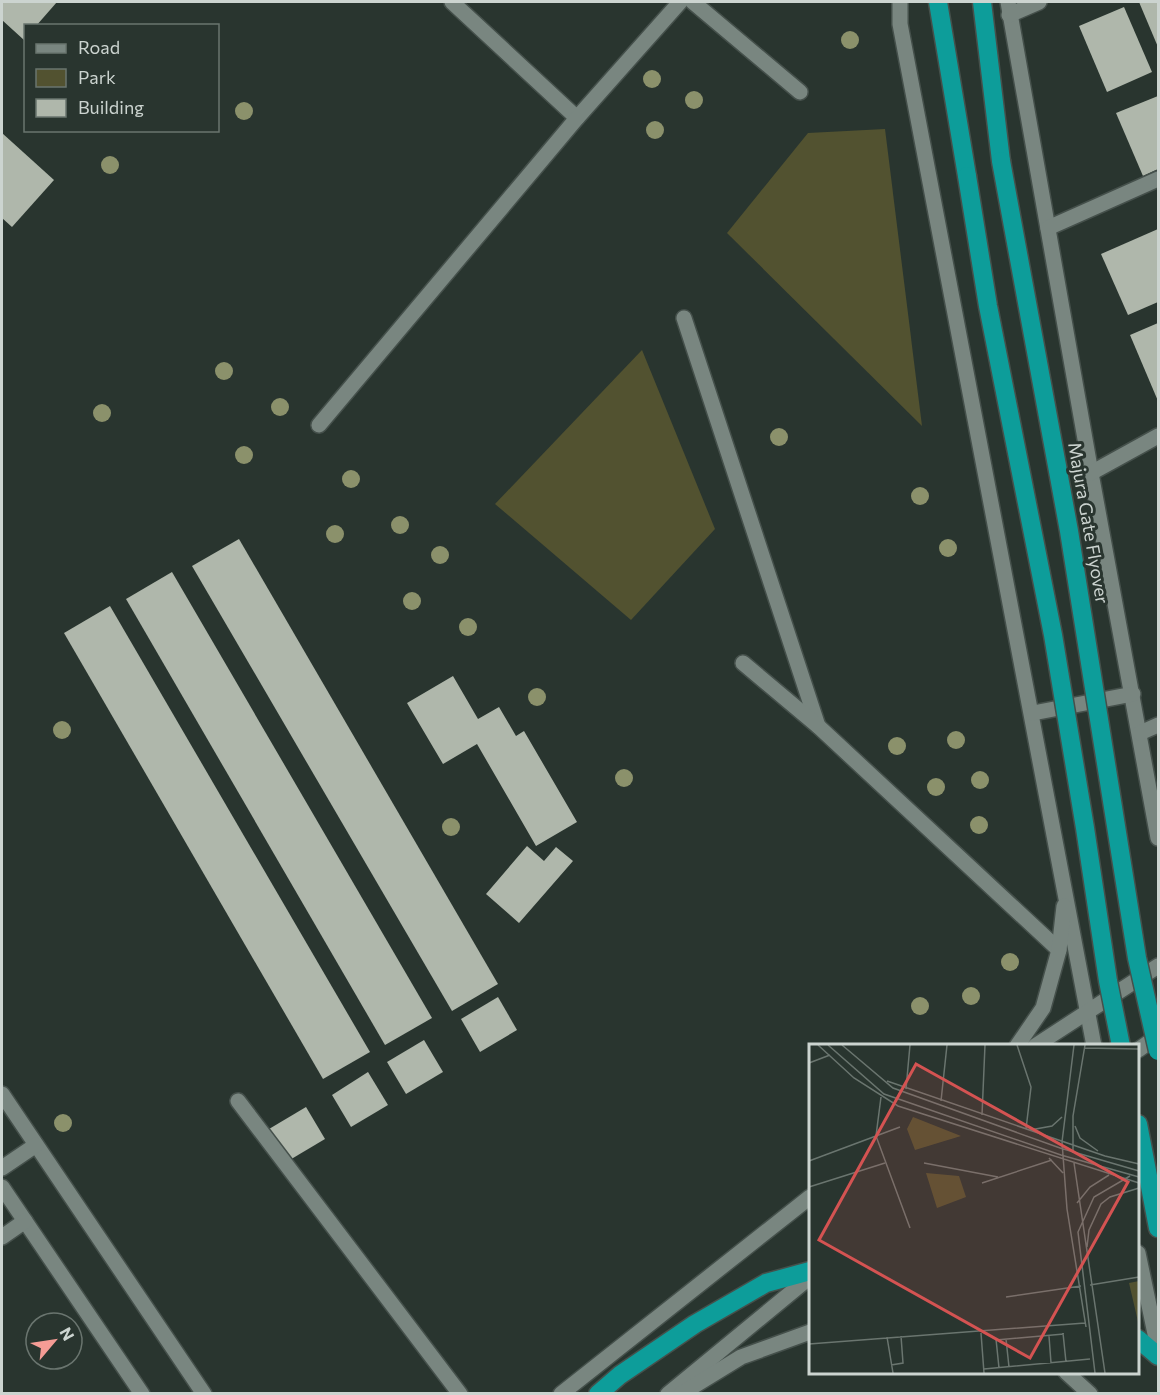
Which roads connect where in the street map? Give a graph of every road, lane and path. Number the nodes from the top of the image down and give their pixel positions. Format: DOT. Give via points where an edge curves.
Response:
graph roads {
  1 [pos="453,2"];
  2 [pos="680,2"];
  3 [pos="693,2"];
  4 [pos="900,2"];
  5 [pos="938,2"];
  6 [pos="982,2"];
  7 [pos="1039,2"];
  8 [pos="1009,8"];
  9 [pos="800,92"];
  10 [pos="577,118"];
  11 [pos="1158,179"];
  12 [pos="1048,228"];
  13 [pos="684,318"];
  14 [pos="319,425"];
  15 [pos="1158,436"];
  16 [pos="1091,473"];
  17 [pos="743,663"];
  18 [pos="1133,694"];
  19 [pos="1033,713"];
  20 [pos="1158,725"];
  21 [pos="818,726"];
  22 [pos="1140,733"];
  23 [pos="1143,751"];
  24 [pos="1158,773"];
  25 [pos="1158,838"];
  26 [pos="1066,888"];
  27 [pos="1059,950"];
  28 [pos="1158,966"];
  29 [pos="1088,1010"];
  30 [pos="1158,1036"];
  31 [pos="1018,1044"];
  32 [pos="1038,1044"];
  33 [pos="1094,1044"];
  34 [pos="1121,1044"];
  35 [pos="1139,1049"];
  36 [pos="1158,1051"];
  37 [pos="2,1094"];
  38 [pos="238,1101"];
  39 [pos="1139,1134"];
  40 [pos="36,1145"];
  41 [pos="2,1168"];
  42 [pos="2,1187"];
  43 [pos="809,1198"];
  44 [pos="25,1221"];
  45 [pos="1158,1228"];
  46 [pos="2,1238"];
  47 [pos="809,1271"];
  48 [pos="1140,1277"];
  49 [pos="809,1278"];
  50 [pos="809,1332"];
  51 [pos="1139,1341"];
  52 [pos="1158,1348"];
  53 [pos="1158,1356"];
  54 [pos="1068,1374"];
  55 [pos="142,1394"];
  56 [pos="204,1394"];
  57 [pos="460,1394"];
  58 [pos="561,1394"];
  59 [pos="598,1394"];
  60 [pos="668,1394"];
  61 [pos="681,1394"];
  62 [pos="1090,1394"];
  1 -- 10 [label="street"];
  2 -- 10 [label="street"];
  3 -- 9 [label="street"];
  4 -- 19 [label="street" via="900,24"];
  5 -- 34 [label="highway, bridge" via="988,306 1053,635"];
  6 -- 36 [label="highway, Majura Gate Flyover, bridge" via="1001,161 1069,531 1137,958"];
  7 -- 8 [label="street"];
  8 -- 12 [label="street"];
  10 -- 14 [label="street"];
  11 -- 12 [label="street"];
  12 -- 16 [label="street"];
  13 -- 21 [label="street"];
  15 -- 16 [label="street"];
  16 -- 18 [label="street"];
  17 -- 21 [label="street"];
  18 -- 19 [label="street"];
  18 -- 22 [label="street"];
  19 -- 26 [label="street"];
  20 -- 22 [label="street"];
  21 -- 27 [label="street"];
  22 -- 23 [label="street"];
  23 -- 24 [label="street"];
  23 -- 25 [label="street"];
  26 -- 27 [label="street"];
  26 -- 29 [label="street"];
  27 -- 31 [label="street" via="1043,1008"];
  28 -- 29 [label="street"];
  29 -- 32 [label="street"];
  29 -- 33 [label="street"];
  30 -- 35 [label="street"];
  37 -- 40 [label="street"];
  38 -- 57 [label="street"];
  39 -- 45 [label="highway"];
  40 -- 41 [label="street"];
  40 -- 56 [label="street"];
  42 -- 44 [label="street"];
  43 -- 58 [label="street"];
  44 -- 46 [label="street"];
  44 -- 55 [label="street"];
  47 -- 59 [label="highway" via="766,1283 695,1324"];
  48 -- 52 [label="street"];
  49 -- 60 [label="street"];
  50 -- 61 [label="street" via="741,1357"];
  51 -- 53 [label="highway"];
  54 -- 62 [label="street"];
}
